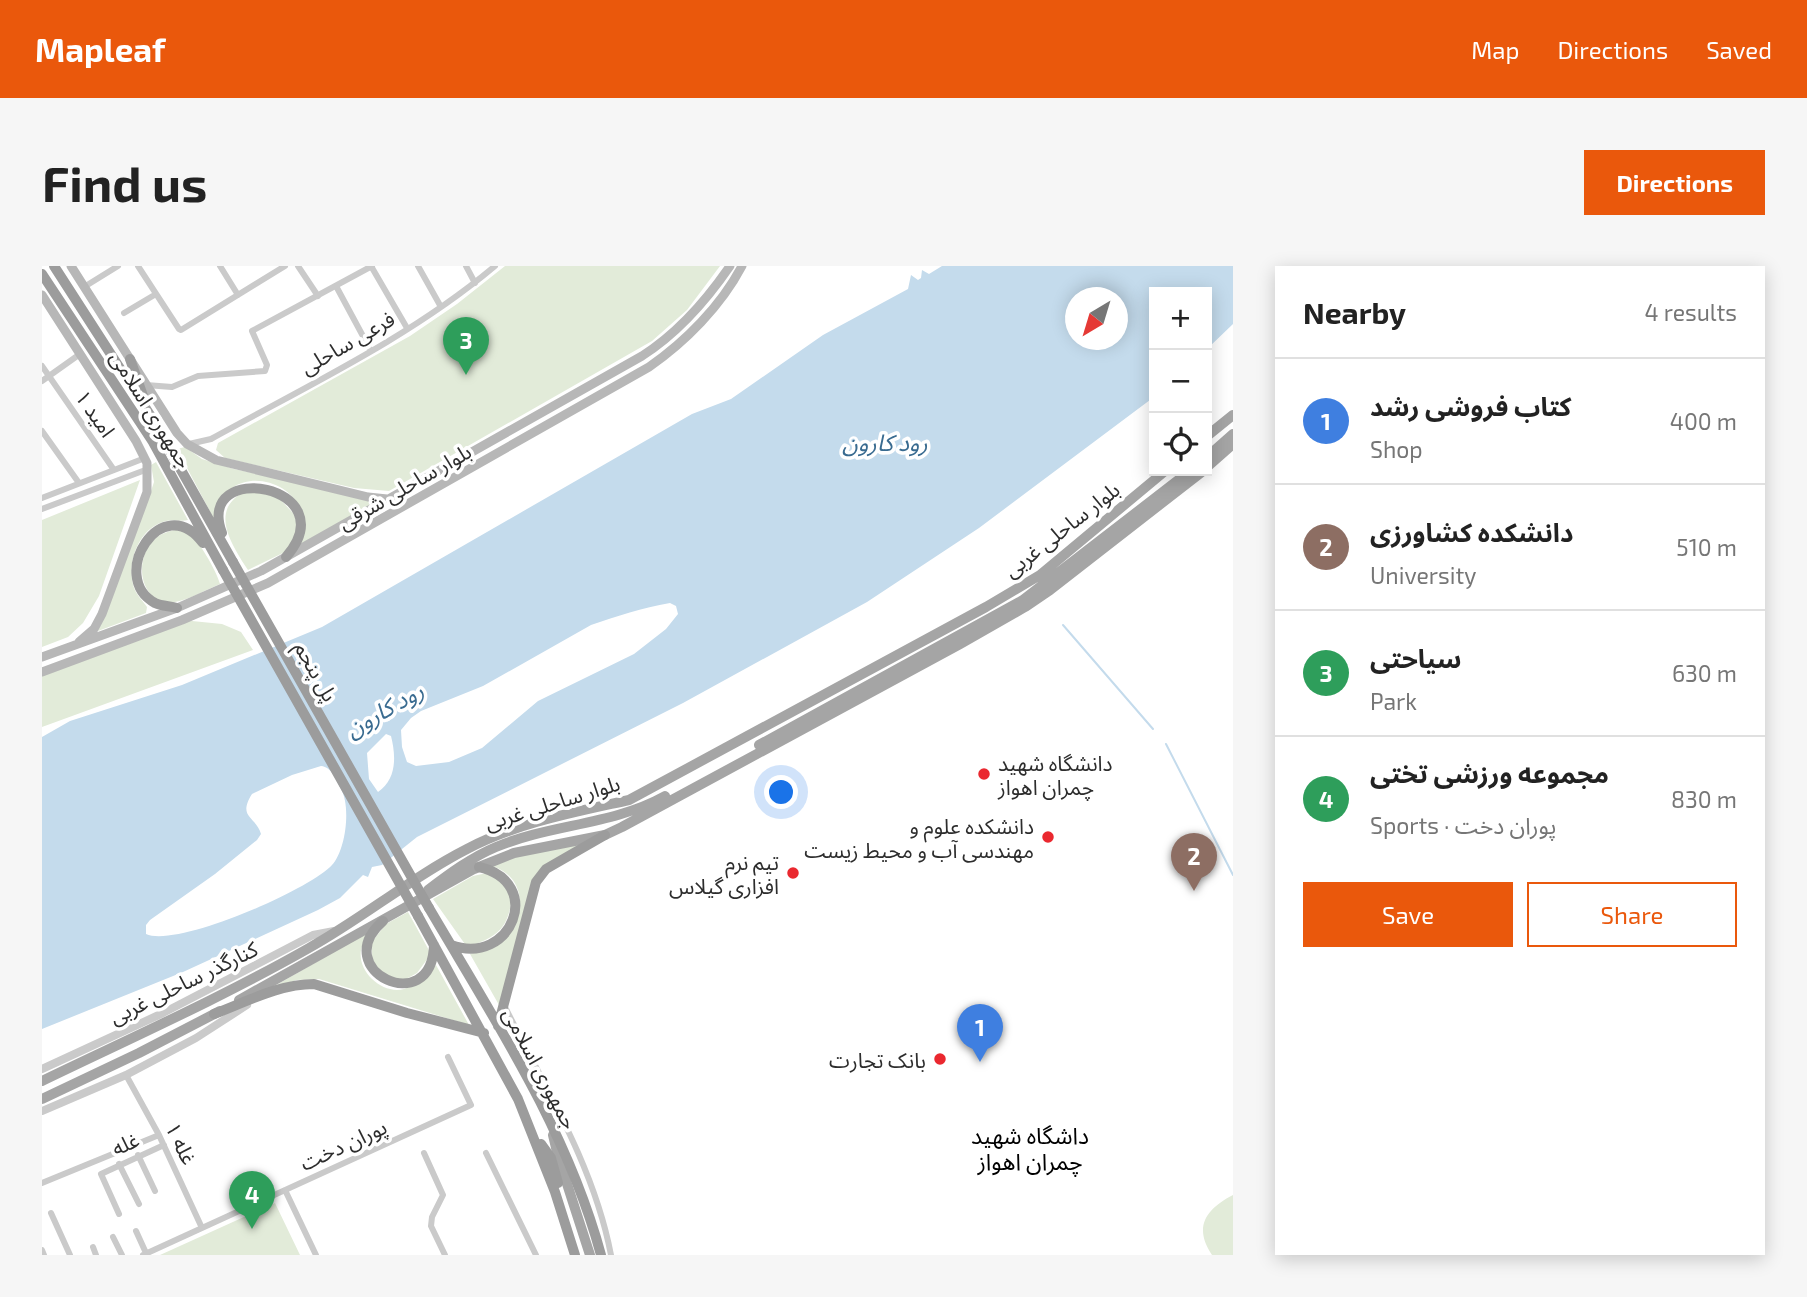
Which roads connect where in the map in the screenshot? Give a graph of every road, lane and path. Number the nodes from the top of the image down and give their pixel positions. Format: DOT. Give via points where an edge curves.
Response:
graph roads {
  1 [pos="71,266"];
  2 [pos="118,266"];
  3 [pos="138,266"];
  4 [pos="220,266"];
  5 [pos="285,266"];
  6 [pos="298,266"];
  7 [pos="371,266"];
  8 [pos="418,266"];
  9 [pos="466,266"];
  10 [pos="495,266"];
  11 [pos="730,266"];
  12 [pos="742,266"];
  13 [pos="57,268"];
  14 [pos="42,274"];
  15 [pos="42,282"];
  16 [pos="475,283"];
  17 [pos="336,286"];
  18 [pos="84,287"];
  19 [pos="47,292"];
  20 [pos="156,294"];
  21 [pos="238,295"];
  22 [pos="318,296"];
  23 [pos="441,307"];
  24 [pos="124,313"];
  25 [pos="407,328"];
  26 [pos="371,351"];
  27 [pos="80,354"];
  28 [pos="130,359"];
  29 [pos="42,366"];
  30 [pos="49,376"];
  31 [pos="42,381"];
  32 [pos="146,385"];
  33 [pos="103,390"];
  34 [pos="125,400"];
  35 [pos="150,415"];
  36 [pos="1233,415"];
  37 [pos="42,431"];
  38 [pos="1212,432"];
  39 [pos="1233,434"];
  40 [pos="211,439"];
  41 [pos="187,444"];
  42 [pos="1233,444"];
  43 [pos="1212,453"];
  44 [pos="145,458"];
  45 [pos="216,460"];
  46 [pos="1212,463"];
  47 [pos="148,468"];
  48 [pos="114,470"];
  49 [pos="1159,476"];
  50 [pos="1184,476"];
  51 [pos="1196,476"];
  52 [pos="79,483"];
  53 [pos="399,494"];
  54 [pos="43,497"];
  55 [pos="389,499"];
  56 [pos="405,505"];
  57 [pos="50,506"];
  58 [pos="42,509"];
  59 [pos="286,557"];
  60 [pos="233,562"];
  61 [pos="223,570"];
  62 [pos="177,607"];
  63 [pos="76,645"];
  64 [pos="42,657"];
  65 [pos="42,672"];
  66 [pos="605,835"];
  67 [pos="479,867"];
  68 [pos="429,908"];
  69 [pos="400,912"];
  70 [pos="418,916"];
  71 [pos="383,921"];
  72 [pos="341,930"];
  73 [pos="434,945"];
  74 [pos="451,945"];
  75 [pos="270,992"];
  76 [pos="503,1004"];
  77 [pos="214,1014"];
  78 [pos="498,1026"];
  79 [pos="484,1033"];
  80 [pos="129,1038"];
  81 [pos="139,1053"];
  82 [pos="448,1057"];
  83 [pos="90,1058"];
  84 [pos="42,1069"];
  85 [pos="97,1073"];
  86 [pos="126,1075"];
  87 [pos="42,1081"];
  88 [pos="42,1099"];
  89 [pos="42,1111"];
  90 [pos="550,1120"];
  91 [pos="530,1127"];
  92 [pos="159,1135"];
  93 [pos="164,1145"];
  94 [pos="424,1153"];
  95 [pos="486,1153"];
  96 [pos="138,1155"];
  97 [pos="119,1164"];
  98 [pos="42,1183"];
  99 [pos="285,1190"];
  100 [pos="155,1191"];
  101 [pos="139,1205"];
  102 [pos="51,1213"];
  103 [pos="119,1214"];
  104 [pos="202,1228"];
  105 [pos="136,1231"];
  106 [pos="113,1237"];
  107 [pos="93,1247"];
  108 [pos="42,1250"];
  109 [pos="145,1254"];
  110 [pos="44,1255"];
  111 [pos="70,1255"];
  112 [pos="96,1255"];
  113 [pos="122,1255"];
  114 [pos="316,1255"];
  115 [pos="445,1255"];
  116 [pos="536,1255"];
  117 [pos="575,1255"];
  118 [pos="581,1255"];
  119 [pos="590,1255"];
  120 [pos="601,1255"];
  121 [pos="611,1255"];
  1 -- 18 [label="main road"];
  2 -- 18 [label="street"];
  3 -- 20 [label="street"];
  4 -- 21 [label="street"];
  5 -- 21 [label="street"];
  6 -- 22 [label="street"];
  7 -- 17 [label="street"];
  7 -- 25 [label="street"];
  8 -- 23 [label="street"];
  9 -- 16 [label="street"];
  10 -- 16 [label="street, فرعی ساحلی"];
  11 -- 53 [label="main road, بلوار ساحلی شرقی" via="661,344"];
  12 -- 56 [label="main road, بلوار ساحلی شرقی" via="668,354"];
  13 -- 35 [label="highway, جمهوری اسلامی"];
  14 -- 19 [label="highway, جمهوری اسلامی"];
  15 -- 19 [label="highway"];
  16 -- 23 [label="street, فرعی ساحلی"];
  17 -- 22 [label="street"];
  17 -- 26 [label="street"];
  18 -- 28 [label="main road"];
  19 -- 27 [label="main road"];
  19 -- 34 [label="highway, جمهوری اسلامی"];
  20 -- 21 [label="street" via="181,330"];
  20 -- 24 [label="street"];
  22 -- 32 [label="street" via="252,331 267,365 265,371 198,376 172,387"];
  23 -- 25 [label="street, فرعی ساحلی"];
  25 -- 26 [label="street, فرعی ساحلی"];
  26 -- 40 [label="street, فرعی ساحلی"];
  27 -- 30 [label="street"];
  27 -- 33 [label="main road"];
  28 -- 32 [label="main road"];
  28 -- 35 [label="highway"];
  29 -- 30 [label="street, امید ۱"];
  30 -- 31 [label="street"];
  30 -- 48 [label="street, امید ۱"];
  32 -- 41 [label="main road"];
  33 -- 34 [label="main road"];
  33 -- 44 [label="main road"];
  34 -- 61 [label="highway, جمهوری اسلامی"];
  35 -- 60 [label="highway, جمهوری اسلامی"];
  36 -- 38 [label="main road"];
  37 -- 52 [label="street"];
  39 -- 43 [label="main road"];
  40 -- 41 [label="street, فرعی ساحلی"];
  40 -- 45 [label="street"];
  41 -- 45 [label="main road"];
  42 -- 46 [label="main road, بلوار ساحلی غربی"];
  44 -- 47 [label="main road"];
  44 -- 48 [label="street"];
  45 -- 55 [label="main road"];
  47 -- 57 [label="street"];
  47 -- 63 [label="main road" via="147,492 102,614 94,629"];
  48 -- 52 [label="street"];
  49 -- 72 [label="main road, بلوار ساحلی غربی" via="1040,575 986,607 629,800 517,829 467,849"];
  50 -- 69 [label="main road, بلوار ساحلی غربی" via="1046,584 971,629 660,799 614,818 496,847 441,880"];
  51 -- 66 [label="main road, بلوار ساحلی غربی" via="1025,607"];
  52 -- 54 [label="street"];
  53 -- 55 [label="main road, بلوار ساحلی شرقی"];
  53 -- 56 [label="main road"];
  54 -- 57 [label="street"];
  55 -- 59 [label="main road, بلوار ساحلی شرقی"];
  56 -- 65 [label="main road, بلوار ساحلی شرقی" via="235,599"];
  57 -- 58 [label="street"];
  59 -- 60 [label="highway" via="298,540 298,513 281,494 246,488 227,497 219,514"];
  59 -- 62 [label="main road, بلوار ساحلی شرقی"];
  60 -- 68 [label="highway, پل پنجم, bridge"];
  61 -- 62 [label="highway" via="195,532 175,525 155,532 139,554 137,579 153,602"];
  61 -- 70 [label="highway, پل پنجم, bridge"];
  62 -- 63 [label="main road, بلوار ساحلی شرقی"];
  63 -- 64 [label="main road, بلوار ساحلی شرقی"];
  66 -- 67 [label="main road, بلوار ساحلی غربی" via="536,848"];
  66 -- 76 [label="highway" via="546,869 536,882"];
  67 -- 69 [label="main road, بلوار ساحلی غربی"];
  67 -- 74 [label="highway" via="504,877 516,902 515,914 506,933 490,946 476,950"];
  68 -- 74 [label="highway, جمهوری اسلامی"];
  69 -- 71 [label="main road, بلوار ساحلی غربی"];
  70 -- 73 [label="highway, جمهوری اسلامی"];
  71 -- 73 [label="highway" via="368,940 367,952 376,974 386,981 410,983 421,978 434,957"];
  71 -- 77 [label="main road, بلوار ساحلی غربی"];
  72 -- 80 [label="main road, بلوار ساحلی غربی"];
  72 -- 84 [label="street, کنارگذر ساحلی غربی" via="313,935"];
  73 -- 79 [label="highway, جمهوری اسلامی"];
  74 -- 78 [label="highway, جمهوری اسلامی"];
  75 -- 77 [label="highway"];
  75 -- 79 [label="highway" via="314,984"];
  75 -- 86 [label="street"];
  76 -- 78 [label="highway"];
  76 -- 121 [label="street" via="583,1165"];
  77 -- 81 [label="main road, بلوار ساحلی غربی"];
  78 -- 90 [label="highway, جمهوری اسلامی"];
  79 -- 91 [label="highway, جمهوری اسلامی"];
  80 -- 81 [label="main road" via="129,1049"];
  80 -- 83 [label="main road, بلوار ساحلی غربی"];
  81 -- 85 [label="main road, بلوار ساحلی غربی"];
  82 -- 99 [label="street, پوران دخت" via="471,1105"];
  83 -- 85 [label="main road" via="99,1063"];
  83 -- 87 [label="main road, بلوار ساحلی غربی"];
  85 -- 88 [label="main road, بلوار ساحلی غربی"];
  86 -- 89 [label="street"];
  86 -- 92 [label="street, غله ۱"];
  90 -- 119 [label="main road"];
  90 -- 120 [label="highway, جمهوری اسلامی" via="580,1187"];
  91 -- 117 [label="highway, جمهوری اسلامی"];
  91 -- 118 [label="highway" via="551,1158"];
  92 -- 93 [label="street, غله ۱"];
  92 -- 98 [label="street"];
  93 -- 96 [label="street, غله"];
  93 -- 104 [label="street, غله ۱"];
  94 -- 115 [label="street" via="443,1195 431,1226"];
  95 -- 116 [label="street"];
  96 -- 97 [label="street, غله"];
  96 -- 100 [label="street"];
  97 -- 101 [label="street"];
  97 -- 103 [label="street, غله" via="101,1174"];
  99 -- 104 [label="street, پوران دخت"];
  99 -- 114 [label="street"];
  102 -- 111 [label="street"];
  104 -- 109 [label="street, پوران دخت"];
  105 -- 109 [label="street"];
  106 -- 113 [label="street"];
  107 -- 112 [label="street"];
  108 -- 110 [label="street"];
}
